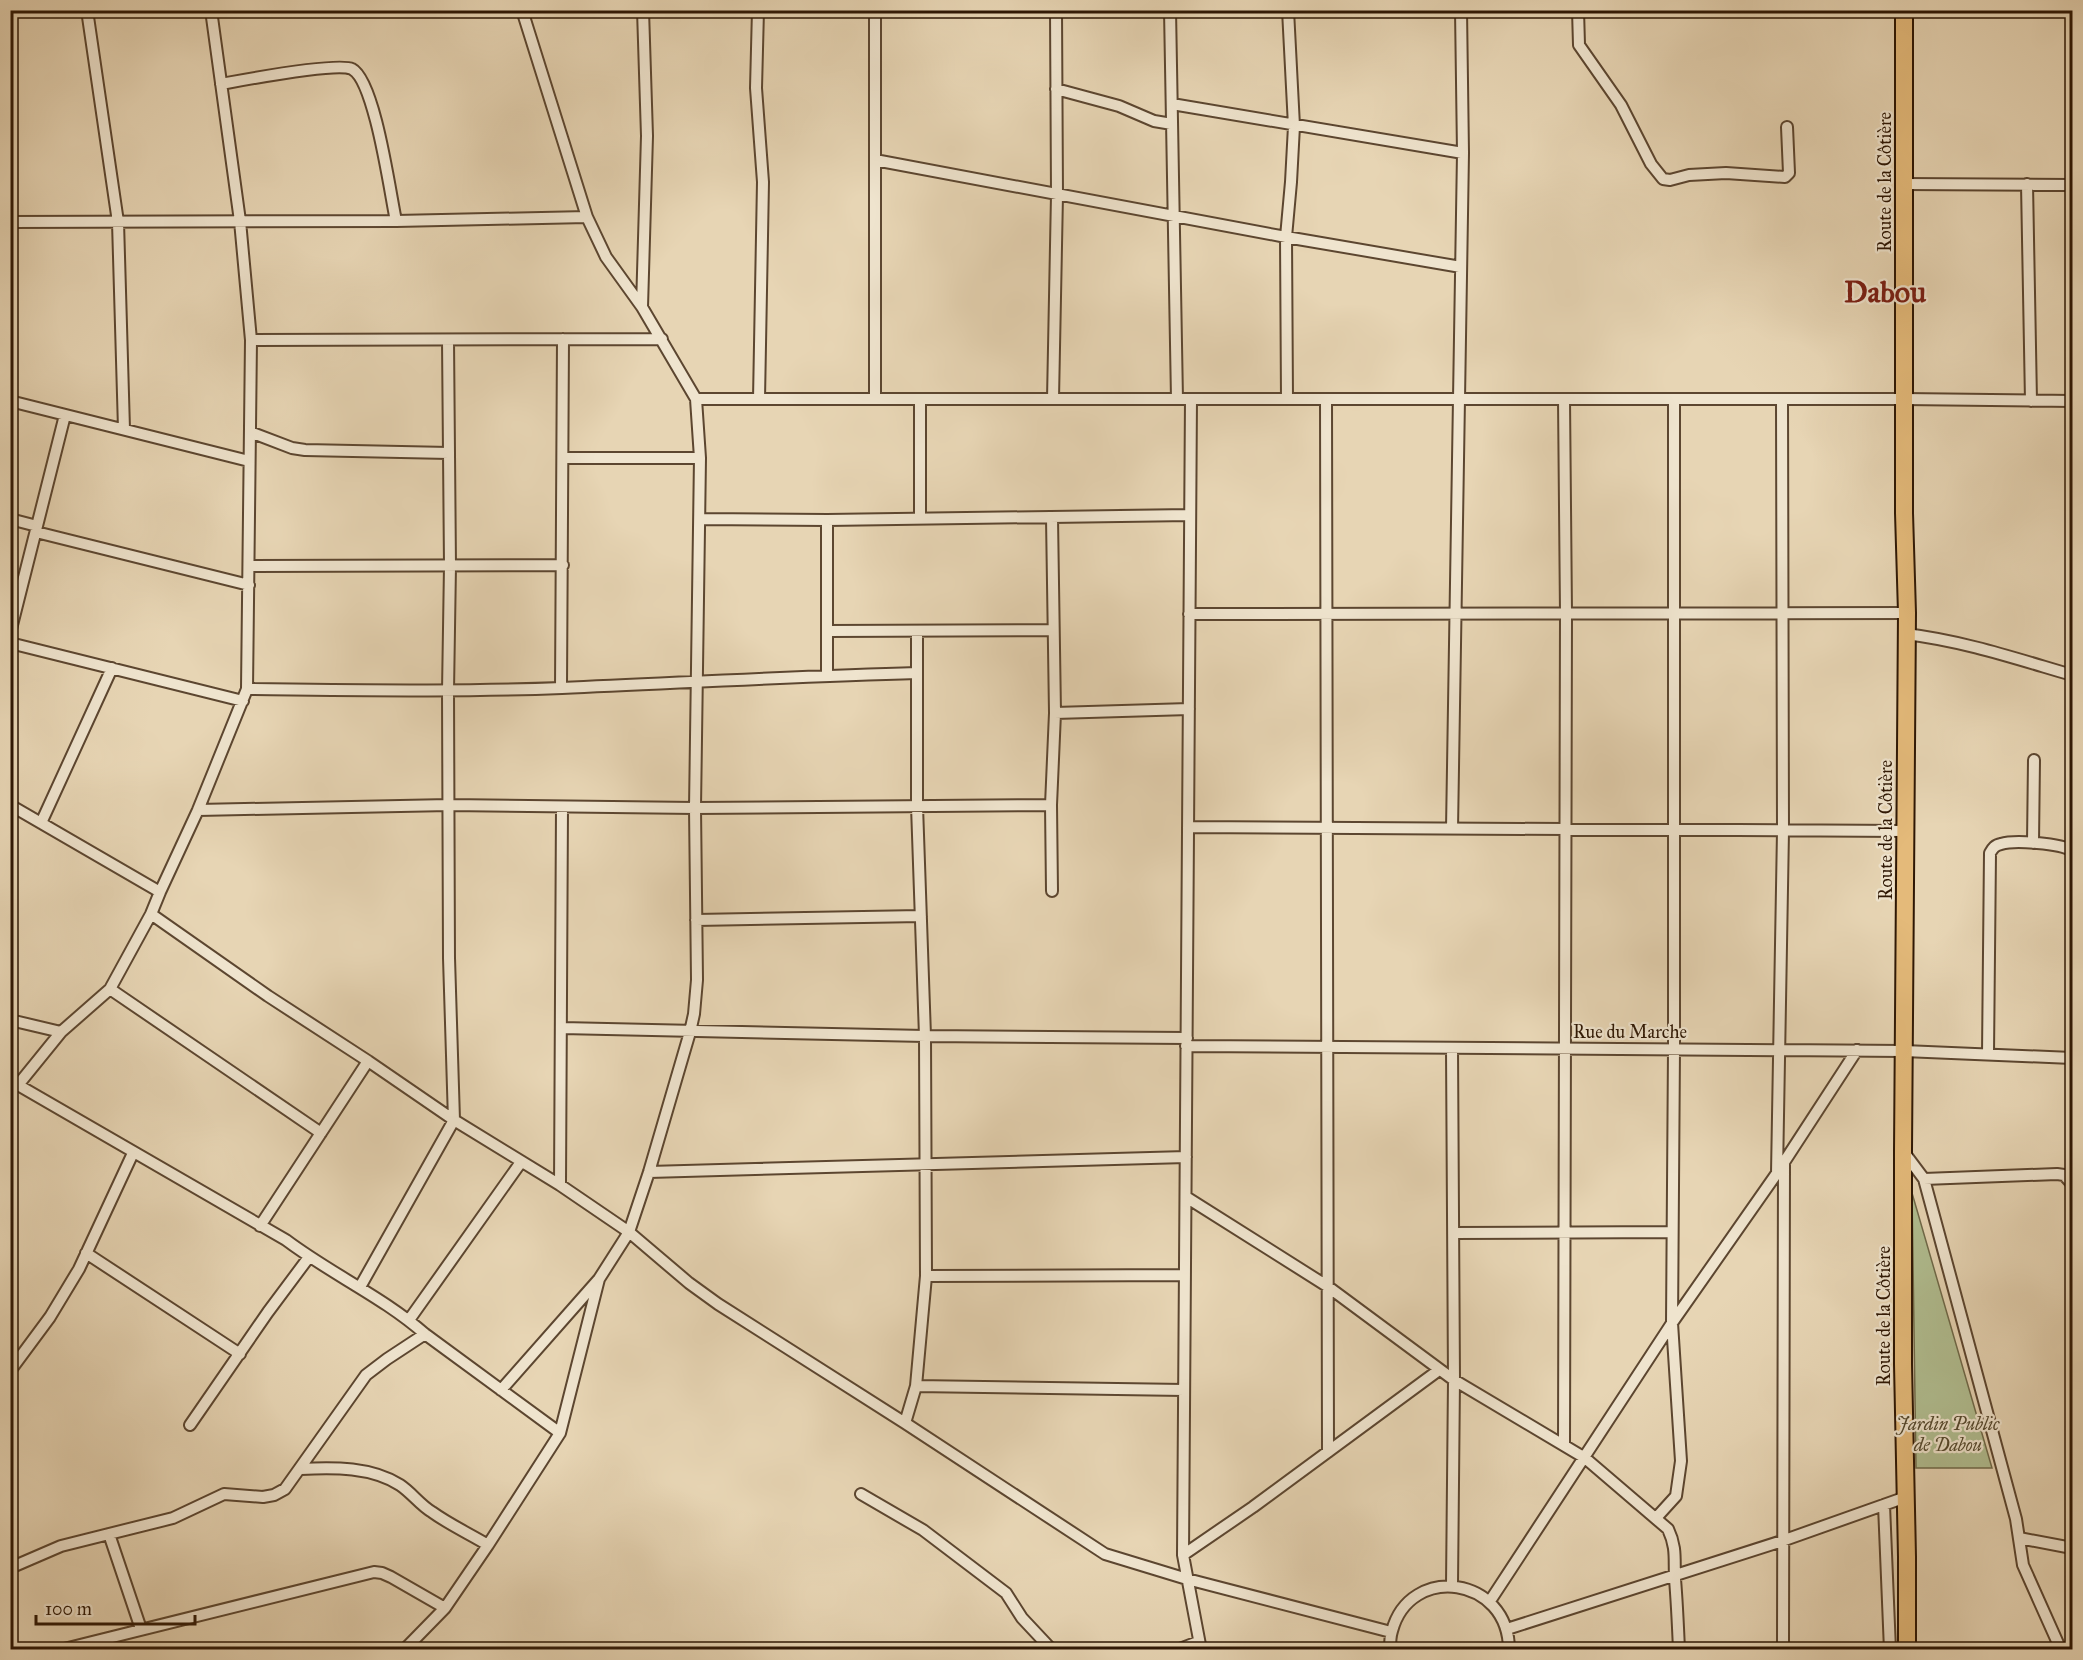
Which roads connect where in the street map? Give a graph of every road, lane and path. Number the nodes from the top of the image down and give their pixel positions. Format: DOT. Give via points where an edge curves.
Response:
graph roads {
  1 [pos="87,10"];
  2 [pos="211,10"];
  3 [pos="522,10"];
  4 [pos="643,10"];
  5 [pos="758,10"];
  6 [pos="875,10"];
  7 [pos="1056,10"];
  8 [pos="1170,10"];
  9 [pos="1287,10"];
  10 [pos="1461,10"];
  11 [pos="1578,10"];
  12 [pos="1904,10"];
  13 [pos="221,84"];
  14 [pos="1056,89"];
  15 [pos="1172,104"];
  16 [pos="1172,124"];
  17 [pos="1294,126"];
  18 [pos="1787,127"];
  19 [pos="1463,153"];
  20 [pos="875,160"];
  21 [pos="1904,184"];
  22 [pos="2027,184"];
  23 [pos="2073,185"];
  24 [pos="1057,195"];
  25 [pos="1173,216"];
  26 [pos="587,217"];
  27 [pos="240,221"];
  28 [pos="396,221"];
  29 [pos="10,222"];
  30 [pos="118,222"];
  31 [pos="1286,237"];
  32 [pos="1461,267"];
  33 [pos="642,307"];
  34 [pos="563,339"];
  35 [pos="662,339"];
  36 [pos="251,340"];
  37 [pos="448,340"];
  38 [pos="696,399"];
  39 [pos="759,399"];
  40 [pos="875,399"];
  41 [pos="920,399"];
  42 [pos="1053,399"];
  43 [pos="1177,399"];
  44 [pos="1191,399"];
  45 [pos="1287,399"];
  46 [pos="1326,399"];
  47 [pos="1458,399"];
  48 [pos="1564,399"];
  49 [pos="1674,399"];
  50 [pos="1782,399"];
  51 [pos="1904,399"];
  52 [pos="10,401"];
  53 [pos="2031,401"];
  54 [pos="2073,401"];
  55 [pos="65,415"];
  56 [pos="124,429"];
  57 [pos="250,432"];
  58 [pos="449,453"];
  59 [pos="700,458"];
  60 [pos="563,459"];
  61 [pos="249,461"];
  62 [pos="1190,515"];
  63 [pos="920,518"];
  64 [pos="1052,518"];
  65 [pos="10,519"];
  66 [pos="700,519"];
  67 [pos="827,520"];
  68 [pos="36,529"];
  69 [pos="563,565"];
  70 [pos="249,566"];
  71 [pos="450,566"];
  72 [pos="249,585"];
  73 [pos="1673,613"];
  74 [pos="1782,613"];
  75 [pos="1907,613"];
  76 [pos="1190,614"];
  77 [pos="1455,614"];
  78 [pos="1566,614"];
  79 [pos="1327,615"];
  80 [pos="1053,630"];
  81 [pos="827,631"];
  82 [pos="917,631"];
  83 [pos="10,633"];
  84 [pos="1906,634"];
  85 [pos="10,643"];
  86 [pos="112,668"];
  87 [pos="917,673"];
  88 [pos="827,675"];
  89 [pos="2073,675"];
  90 [pos="698,681"];
  91 [pos="561,688"];
  92 [pos="247,689"];
  93 [pos="448,691"];
  94 [pos="243,701"];
  95 [pos="1189,710"];
  96 [pos="1055,713"];
  97 [pos="2034,760"];
  98 [pos="10,805"];
  99 [pos="449,805"];
  100 [pos="1052,805"];
  101 [pos="917,806"];
  102 [pos="562,807"];
  103 [pos="695,808"];
  104 [pos="198,810"];
  105 [pos="41,823"];
  106 [pos="1188,827"];
  107 [pos="1327,828"];
  108 [pos="1452,829"];
  109 [pos="1565,830"];
  110 [pos="1674,830"];
  111 [pos="1783,831"];
  112 [pos="1905,831"];
  113 [pos="2033,843"];
  114 [pos="2073,856"];
  115 [pos="1052,891"];
  116 [pos="160,892"];
  117 [pos="152,914"];
  118 [pos="921,916"];
  119 [pos="696,920"];
  120 [pos="110,989"];
  121 [pos="10,1020"];
  122 [pos="562,1028"];
  123 [pos="61,1032"];
  124 [pos="690,1032"];
  125 [pos="925,1036"];
  126 [pos="1187,1042"];
  127 [pos="1327,1047"];
  128 [pos="1452,1048"];
  129 [pos="1564,1049"];
  130 [pos="1674,1049"];
  131 [pos="1779,1050"];
  132 [pos="1857,1050"];
  133 [pos="1904,1051"];
  134 [pos="1988,1054"];
  135 [pos="2073,1058"];
  136 [pos="368,1061"];
  137 [pos="14,1090"];
  138 [pos="454,1120"];
  139 [pos="321,1133"];
  140 [pos="1903,1151"];
  141 [pos="133,1153"];
  142 [pos="1186,1157"];
  143 [pos="1784,1161"];
  144 [pos="521,1162"];
  145 [pos="925,1163"];
  146 [pos="649,1172"];
  147 [pos="1777,1173"];
  148 [pos="1924,1179"];
  149 [pos="2073,1184"];
  150 [pos="560,1185"];
  151 [pos="1185,1197"];
  152 [pos="260,1226"];
  153 [pos="629,1232"];
  154 [pos="1564,1232"];
  155 [pos="1672,1232"];
  156 [pos="1453,1233"];
  157 [pos="86,1253"];
  158 [pos="309,1257"];
  159 [pos="1185,1275"];
  160 [pos="926,1276"];
  161 [pos="599,1279"];
  162 [pos="1328,1286"];
  163 [pos="360,1287"];
  164 [pos="409,1320"];
  165 [pos="1672,1323"];
  166 [pos="425,1334"];
  167 [pos="240,1354"];
  168 [pos="1439,1370"];
  169 [pos="10,1371"];
  170 [pos="1454,1380"];
  171 [pos="916,1386"];
  172 [pos="501,1390"];
  173 [pos="1184,1390"];
  174 [pos="905,1423"];
  175 [pos="190,1425"];
  176 [pos="560,1433"];
  177 [pos="1563,1445"];
  178 [pos="1328,1452"];
  179 [pos="1585,1458"];
  180 [pos="301,1469"];
  181 [pos="861,1494"];
  182 [pos="1906,1497"];
  183 [pos="1884,1505"];
  184 [pos="1656,1518"];
  185 [pos="109,1534"];
  186 [pos="2019,1538"];
  187 [pos="1782,1541"];
  188 [pos="488,1545"];
  189 [pos="2073,1548"];
  190 [pos="1183,1555"];
  191 [pos="1888,1556"];
  192 [pos="1907,1557"];
  193 [pos="10,1568"];
  194 [pos="1675,1575"];
  195 [pos="1187,1579"];
  196 [pos="1452,1586"];
  197 [pos="1490,1601"];
  198 [pos="445,1608"];
  199 [pos="141,1629"];
  200 [pos="1507,1629"];
  201 [pos="1391,1632"];
  202 [pos="1200,1646"];
  203 [pos="1892,1649"];
  204 [pos="60,1650"];
  205 [pos="404,1650"];
  206 [pos="1052,1650"];
  207 [pos="1177,1650"];
  208 [pos="1390,1650"];
  209 [pos="1509,1650"];
  210 [pos="1679,1650"];
  211 [pos="1783,1650"];
  212 [pos="1907,1650"];
  213 [pos="2061,1650"];
  1 -- 30 [label="street"];
  2 -- 13 [label="street"];
  3 -- 26 [label="street"];
  4 -- 33 [label="street" via="647,136"];
  5 -- 39 [label="street" via="756,88 763,182"];
  6 -- 20 [label="street"];
  7 -- 14 [label="street"];
  8 -- 15 [label="street"];
  9 -- 17 [label="street"];
  10 -- 19 [label="street"];
  11 -- 18 [label="street" via="1579,45 1621,105 1651,164 1663,179 1726,173 1785,177 1789,173"];
  12 -- 21 [label="main road, Route de la Côtière"];
  13 -- 27 [label="street"];
  13 -- 28 [label="street" via="331,67 350,68 358,73 374,112"];
  14 -- 16 [label="street"];
  14 -- 24 [label="street"];
  15 -- 16 [label="street"];
  15 -- 17 [label="street"];
  16 -- 25 [label="street"];
  17 -- 19 [label="street"];
  17 -- 31 [label="street"];
  19 -- 32 [label="street"];
  20 -- 24 [label="street"];
  20 -- 40 [label="street"];
  21 -- 22 [label="street"];
  21 -- 51 [label="main road, Route de la Côtière"];
  22 -- 23 [label="street"];
  22 -- 53 [label="street"];
  24 -- 25 [label="street"];
  24 -- 42 [label="street"];
  25 -- 31 [label="street"];
  25 -- 43 [label="street"];
  26 -- 28 [label="street"];
  26 -- 33 [label="street" via="606,256"];
  27 -- 28 [label="street"];
  27 -- 30 [label="street"];
  27 -- 36 [label="street"];
  29 -- 30 [label="street"];
  30 -- 56 [label="street"];
  31 -- 32 [label="street"];
  31 -- 45 [label="street"];
  32 -- 47 [label="street"];
  33 -- 35 [label="street"];
  34 -- 35 [label="street"];
  34 -- 37 [label="street"];
  34 -- 60 [label="street"];
  35 -- 38 [label="street"];
  36 -- 37 [label="street"];
  36 -- 57 [label="street"];
  37 -- 58 [label="street"];
  38 -- 39 [label="street"];
  38 -- 59 [label="street"];
  39 -- 40 [label="street"];
  40 -- 41 [label="street"];
  41 -- 42 [label="street"];
  41 -- 63 [label="street"];
  42 -- 43 [label="street"];
  43 -- 44 [label="street"];
  44 -- 45 [label="street"];
  44 -- 62 [label="street"];
  45 -- 46 [label="street"];
  46 -- 47 [label="street"];
  46 -- 79 [label="street"];
  47 -- 48 [label="street"];
  47 -- 77 [label="street"];
  48 -- 49 [label="street"];
  48 -- 78 [label="street"];
  49 -- 50 [label="street"];
  49 -- 73 [label="street"];
  50 -- 51 [label="street"];
  50 -- 74 [label="street"];
  51 -- 53 [label="street"];
  51 -- 75 [label="main road, Route de la Côtière"];
  52 -- 55 [label="street"];
  53 -- 54 [label="street"];
  55 -- 56 [label="street"];
  55 -- 68 [label="street"];
  56 -- 61 [label="street"];
  57 -- 58 [label="street" via="305,450"];
  57 -- 61 [label="street"];
  58 -- 71 [label="street"];
  59 -- 60 [label="street"];
  59 -- 66 [label="street"];
  60 -- 69 [label="street"];
  61 -- 70 [label="street"];
  62 -- 64 [label="street"];
  62 -- 76 [label="street"];
  63 -- 64 [label="street"];
  63 -- 67 [label="street"];
  64 -- 80 [label="street"];
  65 -- 68 [label="street"];
  66 -- 67 [label="street"];
  66 -- 90 [label="street"];
  67 -- 81 [label="street"];
  68 -- 72 [label="street"];
  68 -- 83 [label="street"];
  69 -- 71 [label="street"];
  69 -- 91 [label="street"];
  70 -- 71 [label="street"];
  70 -- 72 [label="street"];
  71 -- 93 [label="street"];
  72 -- 92 [label="street"];
  73 -- 74 [label="street"];
  73 -- 78 [label="street"];
  73 -- 110 [label="street"];
  74 -- 75 [label="street"];
  74 -- 111 [label="street"];
  75 -- 84 [label="main road, Route de la Côtière"];
  76 -- 79 [label="street"];
  76 -- 95 [label="street"];
  77 -- 78 [label="street"];
  77 -- 79 [label="street"];
  77 -- 108 [label="street"];
  78 -- 109 [label="street"];
  79 -- 107 [label="street"];
  80 -- 82 [label="street"];
  80 -- 96 [label="street"];
  81 -- 82 [label="street"];
  81 -- 88 [label="street"];
  82 -- 87 [label="street"];
  84 -- 89 [label="street" via="1972,645"];
  84 -- 112 [label="main road, Route de la Côtière"];
  85 -- 86 [label="street"];
  86 -- 94 [label="street"];
  86 -- 105 [label="street"];
  87 -- 88 [label="street"];
  87 -- 101 [label="street"];
  88 -- 90 [label="street"];
  90 -- 91 [label="street"];
  90 -- 103 [label="street"];
  91 -- 93 [label="street"];
  92 -- 93 [label="street"];
  92 -- 94 [label="street"];
  93 -- 99 [label="street"];
  94 -- 104 [label="street"];
  95 -- 96 [label="street"];
  95 -- 106 [label="street"];
  96 -- 100 [label="street"];
  97 -- 113 [label="street"];
  98 -- 105 [label="street"];
  99 -- 102 [label="street"];
  99 -- 104 [label="street"];
  99 -- 138 [label="street"];
  100 -- 101 [label="street"];
  100 -- 115 [label="street"];
  101 -- 103 [label="street"];
  101 -- 118 [label="street"];
  102 -- 103 [label="street"];
  102 -- 122 [label="street"];
  103 -- 119 [label="street"];
  104 -- 116 [label="street"];
  105 -- 116 [label="street"];
  106 -- 107 [label="street"];
  106 -- 126 [label="street"];
  107 -- 108 [label="street"];
  107 -- 127 [label="street"];
  108 -- 109 [label="street"];
  109 -- 110 [label="street"];
  109 -- 129 [label="street"];
  110 -- 111 [label="street"];
  110 -- 130 [label="street"];
  111 -- 112 [label="street"];
  111 -- 131 [label="street"];
  112 -- 133 [label="main road, Route de la Côtière"];
  113 -- 114 [label="street" via="2066,847"];
  113 -- 134 [label="street" via="2001,843 1990,853"];
  116 -- 117 [label="street"];
  117 -- 120 [label="street"];
  117 -- 136 [label="street"];
  118 -- 119 [label="street"];
  118 -- 125 [label="street"];
  119 -- 124 [label="street" via="697,980"];
  120 -- 123 [label="street"];
  120 -- 139 [label="street"];
  121 -- 123 [label="street"];
  122 -- 124 [label="street, Rue du Marche"];
  122 -- 150 [label="street"];
  123 -- 137 [label="street"];
  124 -- 125 [label="street, Rue du Marche"];
  124 -- 146 [label="street"];
  125 -- 126 [label="street, Rue du Marche"];
  125 -- 145 [label="street"];
  126 -- 127 [label="street, Rue du Marche"];
  126 -- 142 [label="street"];
  127 -- 128 [label="street, Rue du Marche"];
  127 -- 162 [label="street"];
  128 -- 129 [label="street, Rue du Marche"];
  128 -- 156 [label="street"];
  129 -- 130 [label="street, Rue du Marche"];
  129 -- 154 [label="street"];
  130 -- 131 [label="street, Rue du Marche"];
  130 -- 155 [label="street"];
  131 -- 132 [label="street, Rue du Marche"];
  131 -- 147 [label="street"];
  132 -- 133 [label="street, Rue du Marche"];
  132 -- 143 [label="street"];
  133 -- 134 [label="street, Rue du Marche"];
  133 -- 140 [label="main road, Route de la Côtière"];
  134 -- 135 [label="street, Rue du Marche"];
  136 -- 138 [label="street"];
  136 -- 139 [label="street"];
  137 -- 141 [label="street"];
  138 -- 144 [label="street"];
  138 -- 163 [label="street"];
  139 -- 152 [label="street"];
  140 -- 148 [label="street"];
  140 -- 182 [label="main road, Route de la Côtière"];
  141 -- 152 [label="street"];
  141 -- 157 [label="street"];
  142 -- 145 [label="street"];
  142 -- 151 [label="street"];
  143 -- 147 [label="street"];
  143 -- 187 [label="street"];
  144 -- 150 [label="street"];
  144 -- 164 [label="street"];
  145 -- 146 [label="street"];
  145 -- 160 [label="street"];
  146 -- 153 [label="street"];
  147 -- 165 [label="street"];
  148 -- 149 [label="street" via="2057,1174"];
  148 -- 186 [label="street"];
  150 -- 153 [label="street"];
  151 -- 159 [label="street"];
  151 -- 162 [label="street"];
  152 -- 158 [label="street"];
  153 -- 161 [label="street"];
  153 -- 174 [label="street" via="718,1304"];
  154 -- 155 [label="street"];
  154 -- 156 [label="street"];
  154 -- 177 [label="street"];
  155 -- 165 [label="street"];
  156 -- 170 [label="street"];
  157 -- 167 [label="street"];
  157 -- 169 [label="street" via="50,1317"];
  158 -- 163 [label="street"];
  158 -- 167 [label="street"];
  159 -- 160 [label="street"];
  159 -- 173 [label="street"];
  160 -- 171 [label="street"];
  161 -- 172 [label="street"];
  161 -- 176 [label="street"];
  162 -- 168 [label="street"];
  162 -- 178 [label="street"];
  163 -- 164 [label="street"];
  164 -- 166 [label="street"];
  165 -- 179 [label="street"];
  165 -- 184 [label="street" via="1680,1471 1676,1496"];
  166 -- 172 [label="street"];
  166 -- 180 [label="street" via="366,1375"];
  167 -- 175 [label="street"];
  168 -- 170 [label="street"];
  168 -- 178 [label="street"];
  170 -- 177 [label="street"];
  170 -- 196 [label="street"];
  171 -- 173 [label="street"];
  171 -- 174 [label="street"];
  172 -- 176 [label="street"];
  173 -- 190 [label="street"];
  174 -- 195 [label="street" via="1105,1554"];
  176 -- 188 [label="street"];
  177 -- 179 [label="street"];
  178 -- 190 [label="street"];
  179 -- 184 [label="street"];
  179 -- 197 [label="street"];
  180 -- 185 [label="street" via="285,1489 274,1495 224,1494 173,1518"];
  180 -- 188 [label="street" via="366,1471 387,1478 432,1512"];
  181 -- 206 [label="street" via="923,1530 1006,1593 1022,1618"];
  182 -- 183 [label="street"];
  182 -- 192 [label="main road, Route de la Côtière"];
  183 -- 187 [label="street"];
  183 -- 191 [label="street"];
  184 -- 194 [label="street" via="1674,1542"];
  185 -- 193 [label="street" via="61,1546"];
  185 -- 199 [label="street"];
  186 -- 189 [label="street"];
  186 -- 213 [label="street" via="2023,1565"];
  187 -- 194 [label="street"];
  187 -- 211 [label="street"];
  188 -- 198 [label="street"];
  190 -- 195 [label="street"];
  191 -- 192 [label="street"];
  191 -- 203 [label="street"];
  192 -- 212 [label="main road, Route de la Côtière"];
  194 -- 200 [label="street"];
  194 -- 210 [label="street"];
  195 -- 201 [label="street"];
  195 -- 202 [label="street"];
  196 -- 197 [label="street" via="1472,1590"];
  196 -- 201 [label="street" via="1432,1588 1413,1598"];
  197 -- 200 [label="street"];
  198 -- 199 [label="street" via="391,1576 374,1572"];
  198 -- 205 [label="street"];
  199 -- 204 [label="street"];
  200 -- 209 [label="street"];
  201 -- 208 [label="street"];
  202 -- 207 [label="street"];
}
